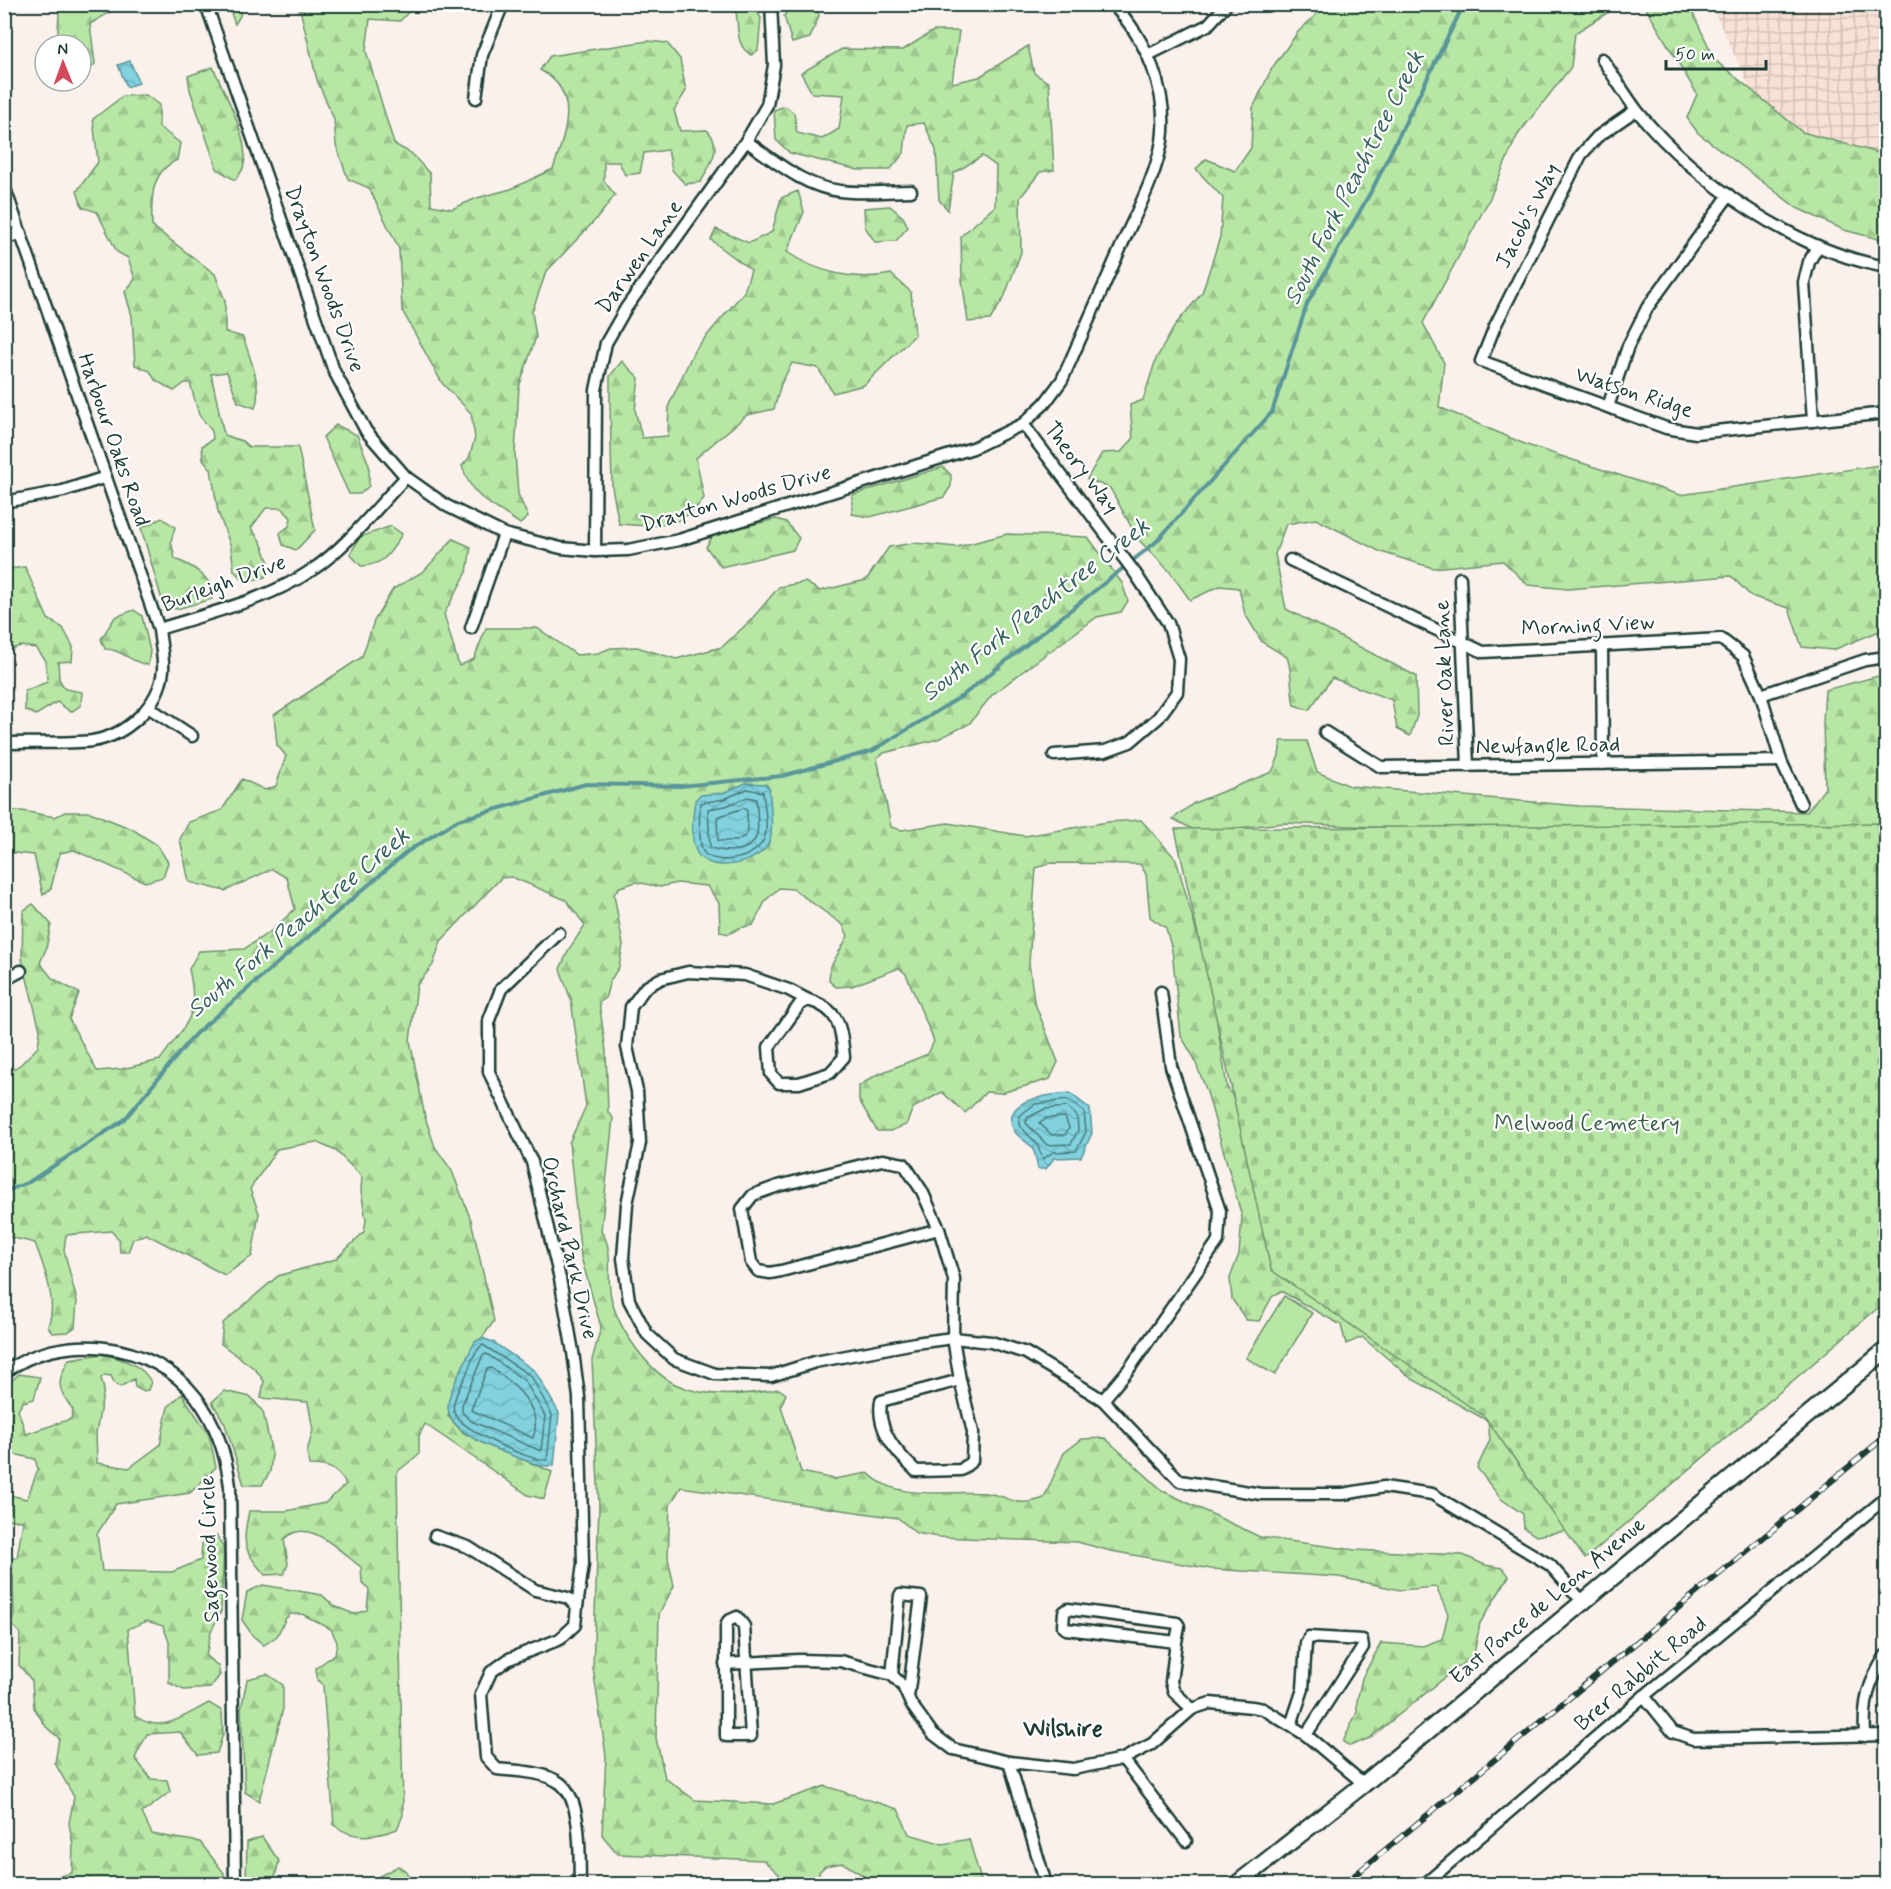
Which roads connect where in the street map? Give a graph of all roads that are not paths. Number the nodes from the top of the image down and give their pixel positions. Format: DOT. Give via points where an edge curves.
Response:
graph roads {
  1 [pos="206,4"];
  2 [pos="503,4"];
  3 [pos="771,4"];
  4 [pos="1113,4"];
  5 [pos="1227,4"];
  6 [pos="1150,54"];
  7 [pos="1602,59"];
  8 [pos="476,98"];
  9 [pos="1636,110"];
  10 [pos="746,141"];
  11 [pos="4,186"];
  12 [pos="911,191"];
  13 [pos="1728,195"];
  14 [pos="21,233"];
  15 [pos="4,239"];
  16 [pos="1818,246"];
  17 [pos="1887,267"];
  18 [pos="1481,361"];
  19 [pos="1608,407"];
  20 [pos="1887,413"];
  21 [pos="1813,421"];
  22 [pos="1023,424"];
  23 [pos="106,477"];
  24 [pos="406,477"];
  25 [pos="4,502"];
  26 [pos="504,534"];
  27 [pos="595,551"];
  28 [pos="1290,560"];
  29 [pos="1461,578"];
  30 [pos="471,628"];
  31 [pos="159,629"];
  32 [pos="1463,644"];
  33 [pos="1602,645"];
  34 [pos="1887,657"];
  35 [pos="1761,695"];
  36 [pos="148,707"];
  37 [pos="1325,732"];
  38 [pos="192,736"];
  39 [pos="4,742"];
  40 [pos="1054,754"];
  41 [pos="1782,761"];
  42 [pos="1603,764"];
  43 [pos="1468,766"];
  44 [pos="1801,804"];
  45 [pos="559,933"];
  46 [pos="21,971"];
  47 [pos="4,980"];
  48 [pos="1161,992"];
  49 [pos="808,1000"];
  50 [pos="939,1229"];
  51 [pos="953,1338"];
  52 [pos="1887,1350"];
  53 [pos="4,1373"];
  54 [pos="960,1380"];
  55 [pos="1103,1400"];
  56 [pos="1887,1498"];
  57 [pos="435,1536"];
  58 [pos="1582,1601"];
  59 [pos="577,1607"];
  60 [pos="1176,1641"];
  61 [pos="1887,1655"];
  62 [pos="725,1664"];
  63 [pos="747,1665"];
  64 [pos="892,1676"];
  65 [pos="1644,1696"];
  66 [pos="908,1697"];
  67 [pos="1192,1708"];
  68 [pos="1291,1725"];
  69 [pos="1306,1735"];
  70 [pos="1887,1735"];
  71 [pos="1865,1736"];
  72 [pos="1123,1759"];
  73 [pos="1009,1762"];
  74 [pos="1364,1784"];
  75 [pos="1186,1841"];
  76 [pos="236,1884"];
  77 [pos="580,1884"];
  78 [pos="1046,1884"];
  79 [pos="1237,1884"];
  80 [pos="1425,1884"];
  1 -- 24 [label="street, Drayton Woods Drive" via="334,371 366,431"];
  2 -- 8 [label="street" via="482,55"];
  3 -- 10 [label="street, Darwen Lane" via="772,85 767,105"];
  4 -- 6 [label="street, Drayton Woods Drive"];
  5 -- 6 [label="street" via="1208,25"];
  6 -- 22 [label="street, Drayton Woods Drive" via="1163,115 1162,141 1152,178 1062,380"];
  7 -- 9 [label="street"];
  9 -- 13 [label="street"];
  9 -- 18 [label="street, Jacob's Way" via="1597,137 1581,154"];
  10 -- 12 [label="street" via="794,175 820,187 840,191"];
  10 -- 27 [label="street, Darwen Lane" via="626,308 606,343 596,390"];
  11 -- 14 [label="street, Harbour Oaks Road"];
  13 -- 16 [label="street"];
  13 -- 19 [label="street" via="1647,308 1628,346"];
  14 -- 15 [label="street"];
  14 -- 23 [label="street, Harbour Oaks Road"];
  16 -- 17 [label="street"];
  16 -- 21 [label="street" via="1804,282"];
  18 -- 19 [label="street, Watson Ridge"];
  19 -- 21 [label="street, Watson Ridge" via="1666,428 1696,433"];
  20 -- 21 [label="street, Watson Ridge"];
  22 -- 27 [label="street, Drayton Woods Drive" via="973,448 679,540 628,550"];
  22 -- 40 [label="street, Theory Way" via="1135,573 1168,623 1179,659 1177,692 1158,718 1130,742 1105,750"];
  23 -- 25 [label="street" via="63,491"];
  23 -- 31 [label="street, Harbour Oaks Road"];
  24 -- 26 [label="street, Drayton Woods Drive" via="447,506"];
  24 -- 31 [label="street, Burleigh Drive" via="312,570 236,604"];
  26 -- 27 [label="street, Drayton Woods Drive" via="561,549"];
  26 -- 30 [label="street"];
  28 -- 32 [label="street, Morning View"];
  29 -- 32 [label="street, River Oak Lane"];
  31 -- 36 [label="street, Harbour Oaks Road" via="163,670"];
  32 -- 33 [label="street, Morning View" via="1483,652"];
  32 -- 43 [label="street, River Oak Lane"];
  33 -- 35 [label="street, Morning View" via="1721,639 1743,656"];
  33 -- 42 [label="street"];
  34 -- 35 [label="street" via="1864,660"];
  35 -- 41 [label="street, Morning View"];
  36 -- 38 [label="street"];
  36 -- 39 [label="street, Harbour Oaks Road" via="117,732 94,741"];
  37 -- 43 [label="street, Newfangle Road" via="1381,767"];
  41 -- 42 [label="street, Newfangle Road"];
  41 -- 44 [label="street, Morning View"];
  42 -- 43 [label="street, Newfangle Road"];
  45 -- 59 [label="street, Orchard Park Drive" via="501,989 489,1020 489,1072 532,1162 573,1352 579,1397 584,1564"];
  46 -- 47 [label="street"];
  48 -- 55 [label="street" via="1171,1066 1220,1211 1218,1241"];
  49 -- 49 [label="street" via="835,1015 842,1031 844,1057 830,1073 799,1083 779,1083 771,1074 769,1047 800,1004"];
  49 -- 51 [label="street" via="745,975 688,972 660,979 645,988 631,1007 627,1047 637,1091 640,1132 627,1204 623,1258 629,1300 646,1334 674,1359 715,1374 771,1376 816,1362"];
  50 -- 50 [label="street" via="770,1273 758,1271 751,1262 742,1209 753,1195 778,1186 882,1160 903,1164 922,1191"];
  50 -- 51 [label="street" via="954,1279"];
  51 -- 54 [label="street"];
  51 -- 55 [label="street" via="991,1342 1026,1353"];
  52 -- 58 [label="main road, East Ponce de Leon Avenue"];
  53 -- 76 [label="street, Sagewood Circle" via="49,1351 88,1346 115,1349 144,1358 172,1374 195,1395 212,1420 227,1461 230,1486"];
  54 -- 54 [label="street" via="881,1401 887,1438 916,1471 961,1470 972,1461 973,1432"];
  55 -- 58 [label="street" via="1180,1481 1261,1494 1343,1494 1384,1487 1432,1494 1550,1565"];
  56 -- 65 [label="street, Brer Rabbit Road"];
  57 -- 59 [label="street" via="468,1547 535,1590 568,1598"];
  58 -- 74 [label="main road, East Ponce de Leon Avenue"];
  59 -- 77 [label="street, Orchard Park Drive" via="575,1625 560,1639 509,1659 491,1672 481,1694 486,1757 497,1769 530,1772 561,1783 577,1810"];
  60 -- 60 [label="street" via="1177,1623 1068,1609 1064,1612 1066,1629"];
  60 -- 67 [label="street" via="1171,1682 1174,1692"];
  61 -- 71 [label="street" via="1871,1682 1863,1707"];
  62 -- 63 [label="street"];
  62 -- 63 [label="street" via="726,1627 728,1621 737,1617 744,1626"];
  62 -- 63 [label="street" via="726,1736 751,1736"];
  63 -- 64 [label="street" via="840,1661"];
  64 -- 66 [label="street"];
  64 -- 66 [label="street" via="900,1595 921,1597"];
  65 -- 71 [label="street" via="1673,1732 1693,1739"];
  65 -- 80 [label="street, Brer Rabbit Road"];
  66 -- 73 [label="street" via="932,1733 952,1749"];
  67 -- 68 [label="street" via="1210,1703 1252,1707"];
  67 -- 72 [label="street" via="1152,1744"];
  68 -- 69 [label="street"];
  68 -- 69 [label="street" via="1303,1689 1309,1637 1362,1640 1363,1647"];
  69 -- 74 [label="street"];
  70 -- 71 [label="street"];
  72 -- 73 [label="street" via="1073,1769"];
  72 -- 75 [label="street"];
  73 -- 78 [label="street"];
  74 -- 79 [label="main road, East Ponce de Leon Avenue"];
}
